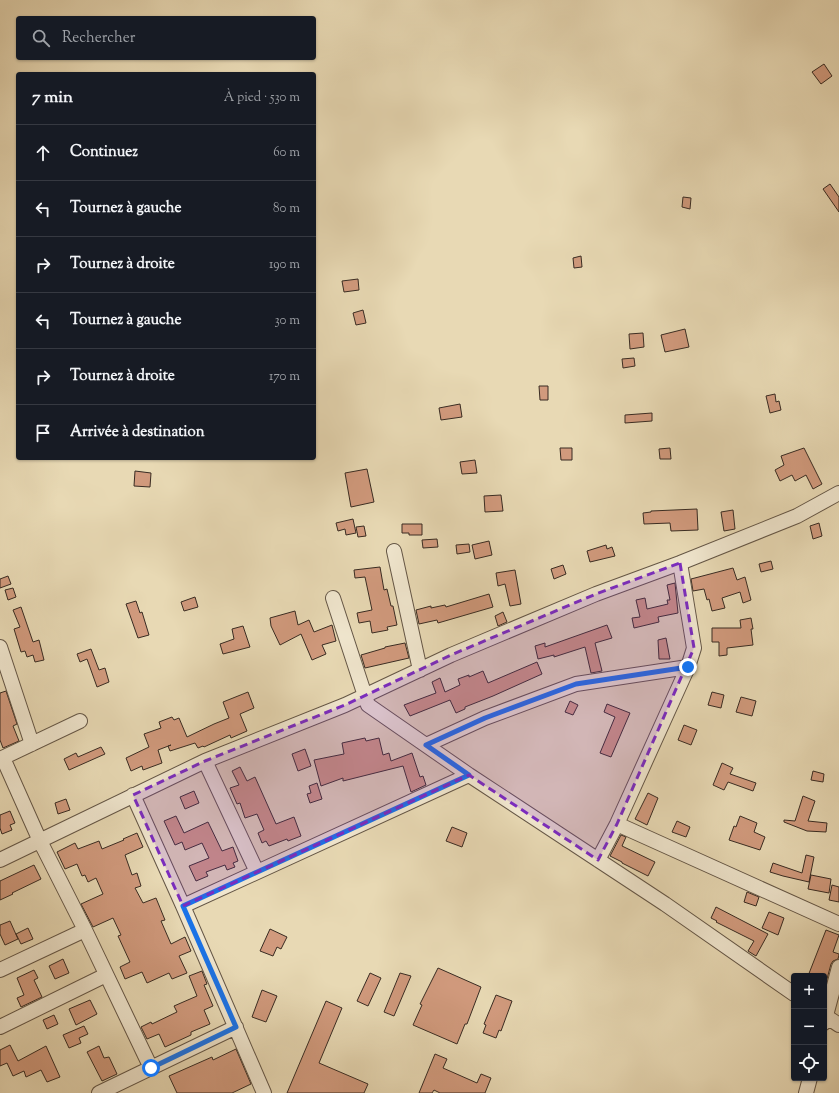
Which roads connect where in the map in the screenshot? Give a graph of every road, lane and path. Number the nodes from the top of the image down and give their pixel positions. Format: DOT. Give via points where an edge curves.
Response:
graph roads {
  1 [pos="839,493"];
  2 [pos="394,551"];
  3 [pos="680,563"];
  4 [pos="333,598"];
  5 [pos="0,647"];
  6 [pos="688,667"];
  7 [pos="420,670"];
  8 [pos="5,679"];
  9 [pos="364,696"];
  10 [pos="80,720"];
  11 [pos="32,744"];
  12 [pos="426,745"];
  13 [pos="1,759"];
  14 [pos="205,761"];
  15 [pos="469,775"];
  16 [pos="133,795"];
  17 [pos="617,824"];
  18 [pos="40,841"];
  19 [pos="0,860"];
  20 [pos="598,860"];
  21 [pos="257,872"];
  22 [pos="183,906"];
  23 [pos="839,924"];
  24 [pos="85,930"];
  25 [pos="839,967"];
  26 [pos="0,970"];
  27 [pos="106,975"];
  28 [pos="791,992"];
  29 [pos="827,1011"];
  30 [pos="827,1019"];
  31 [pos="839,1025"];
  32 [pos="0,1027"];
  33 [pos="236,1027"];
  34 [pos="151,1068"];
  35 [pos="809,1081"];
  36 [pos="99,1093"];
  37 [pos="264,1093"];
  38 [pos="806,1093"];
  1 -- 3 [label="street" via="796,516"];
  2 -- 7 [label="street"];
  3 -- 6 [label="street" via="694,648"];
  3 -- 7 [label="street" via="596,594"];
  4 -- 9 [label="street"];
  5 -- 8 [label="street"];
  6 -- 12 [label="street" via="576,684 485,718"];
  6 -- 17 [label="street"];
  7 -- 9 [label="street"];
  8 -- 11 [label="street"];
  9 -- 12 [label="street" via="368,705"];
  9 -- 14 [label="street"];
  10 -- 11 [label="street"];
  11 -- 13 [label="street"];
  12 -- 15 [label="street"];
  13 -- 18 [label="street"];
  14 -- 16 [label="street"];
  14 -- 21 [label="street"];
  15 -- 20 [label="street"];
  15 -- 21 [label="street"];
  16 -- 18 [label="street"];
  16 -- 22 [label="street"];
  17 -- 20 [label="street"];
  17 -- 23 [label="street"];
  18 -- 19 [label="street"];
  18 -- 24 [label="street"];
  20 -- 28 [label="street"];
  21 -- 22 [label="street"];
  22 -- 33 [label="street"];
  24 -- 26 [label="street"];
  24 -- 27 [label="street"];
  25 -- 29 [label="street"];
  27 -- 32 [label="street"];
  27 -- 34 [label="street"];
  30 -- 31 [label="street"];
  33 -- 34 [label="street"];
  33 -- 37 [label="street"];
  34 -- 36 [label="street"];
  35 -- 38 [label="street"];
}
